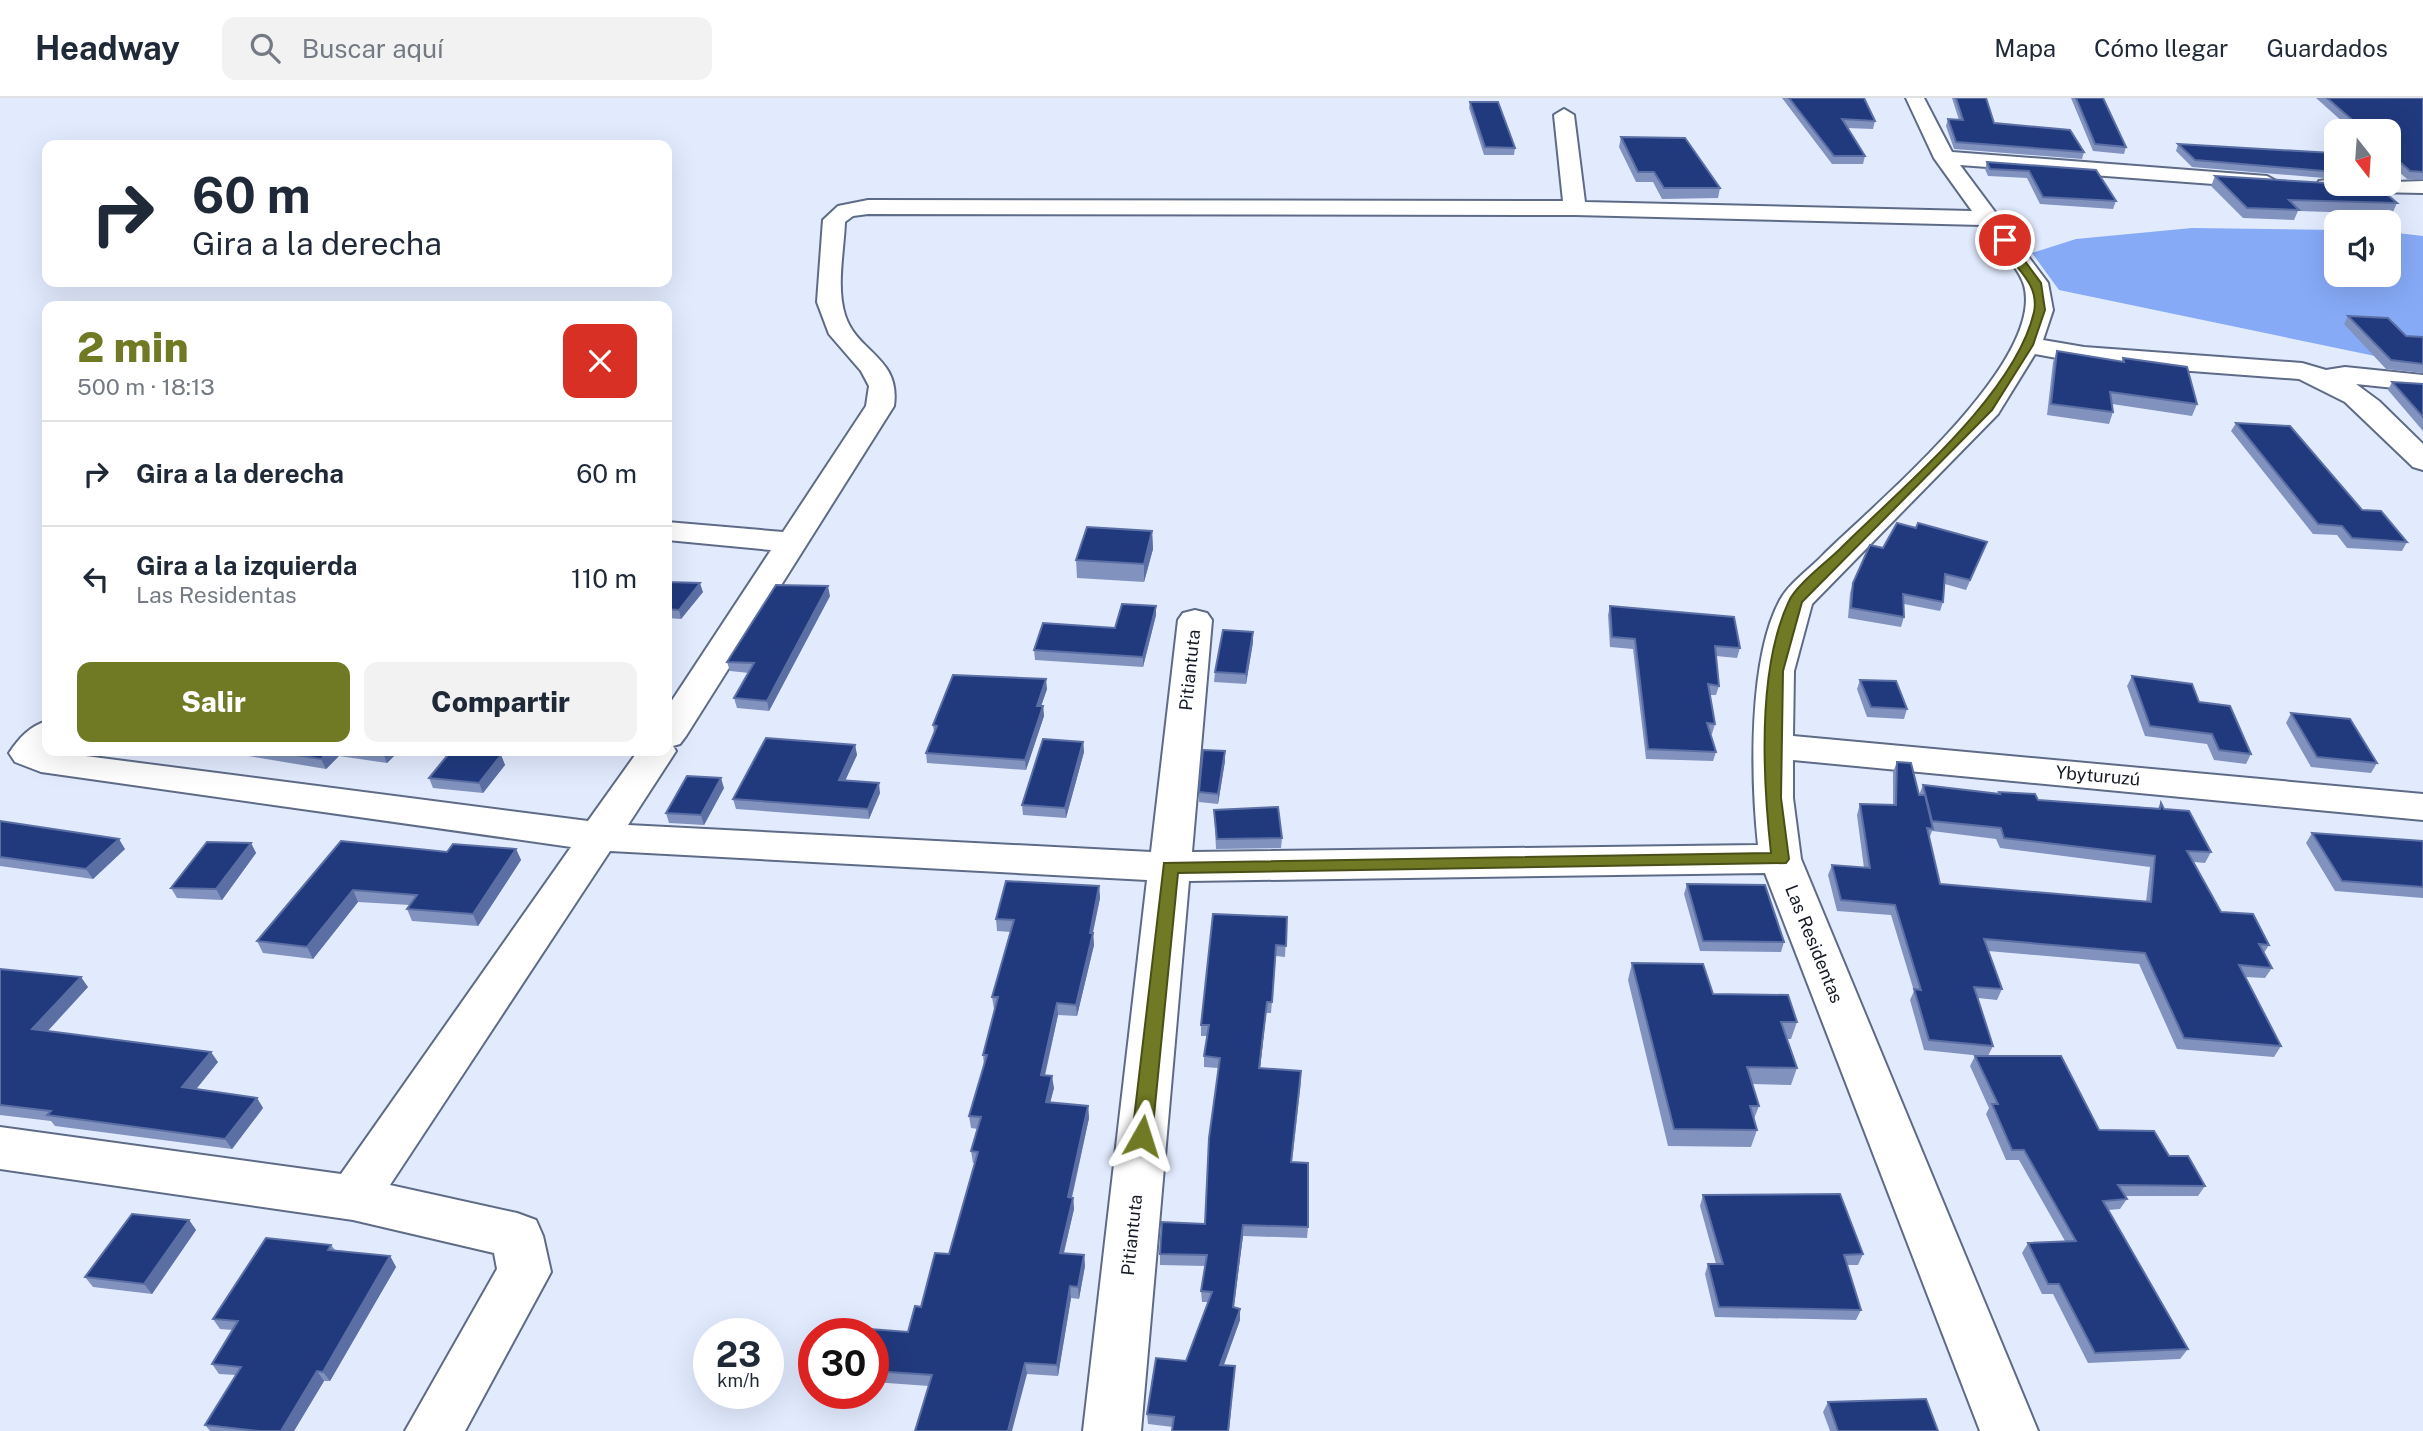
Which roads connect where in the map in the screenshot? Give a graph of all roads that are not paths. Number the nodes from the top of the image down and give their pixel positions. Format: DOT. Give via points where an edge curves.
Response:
graph roads {
  1 [pos="1915,98"];
  2 [pos="1564,115"];
  3 [pos="1944,158"];
  4 [pos="2423,187"];
  5 [pos="1575,208"];
  6 [pos="1988,218"];
  7 [pos="2028,345"];
  8 [pos="2327,378"];
  9 [pos="2423,383"];
  10 [pos="2423,461"];
  11 [pos="672,531"];
  12 [pos="792,542"];
  13 [pos="1195,620"];
  14 [pos="672,728"];
  15 [pos="42,738"];
  16 [pos="1772,746"];
  17 [pos="654,756"];
  18 [pos="2423,807"];
  19 [pos="601,837"];
  20 [pos="1780,859"];
  21 [pos="1170,867"];
  22 [pos="0,1148"];
  23 [pos="353,1198"];
  24 [pos="435,1431"];
  25 [pos="1112,1431"];
  26 [pos="2009,1431"];
  1 -- 3 [label="street, Las Residentas"];
  2 -- 5 [label="street"];
  3 -- 4 [label="street" via="2355,188"];
  3 -- 6 [label="street, Las Residentas"];
  5 -- 6 [label="street"];
  5 -- 12 [label="street" via="868,207 846,211 834,220 829,302 842,334 883,386 880,407"];
  6 -- 7 [label="street, Las Residentas" via="2036,283 2040,310"];
  7 -- 8 [label="street" via="2084,355 2302,372"];
  7 -- 16 [label="street, Las Residentas" via="1988,408 1796,601 1776,671"];
  8 -- 9 [label="street" via="2345,375"];
  8 -- 10 [label="street" via="2362,399"];
  11 -- 12 [label="street"];
  12 -- 14 [label="street"];
  13 -- 21 [label="street, Pitiantuta"];
  15 -- 19 [label="street" via="28,753 41,760"];
  16 -- 18 [label="street, Ybyturuzú"];
  16 -- 20 [label="street, Las Residentas"];
  17 -- 19 [label="street"];
  19 -- 21 [label="street"];
  19 -- 23 [label="street"];
  20 -- 21 [label="street"];
  20 -- 26 [label="street, Las Residentas"];
  21 -- 25 [label="street, Pitiantuta"];
  22 -- 23 [label="street"];
  23 -- 24 [label="street" via="517,1236 524,1272"];
}
